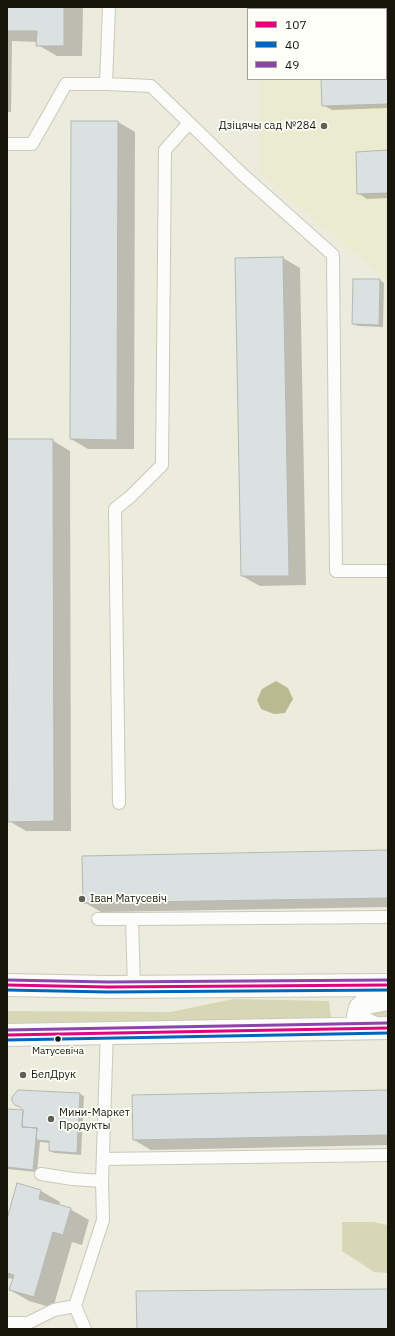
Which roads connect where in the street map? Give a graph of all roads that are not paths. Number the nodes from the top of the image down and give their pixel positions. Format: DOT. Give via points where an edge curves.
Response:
graph roads {
  1 [pos="109,7"];
  2 [pos="106,84"];
  3 [pos="189,123"];
  4 [pos="7,144"];
  5 [pos="388,572"];
  6 [pos="119,803"];
  7 [pos="388,917"];
  8 [pos="98,919"];
  9 [pos="132,919"];
  10 [pos="7,985"];
  11 [pos="388,985"];
  12 [pos="134,987"];
  13 [pos="388,999"];
  14 [pos="382,1028"];
  15 [pos="106,1032"];
  16 [pos="7,1035"];
  17 [pos="388,1155"];
  18 [pos="103,1159"];
  19 [pos="41,1174"];
  20 [pos="102,1180"];
  21 [pos="75,1306"];
  22 [pos="7,1323"];
  23 [pos="85,1329"];
  1 -- 2 [label="lane"];
  2 -- 3 [label="lane" via="151,86"];
  2 -- 4 [label="lane" via="66,84 32,144"];
  3 -- 5 [label="lane" via="333,255 336,571"];
  3 -- 6 [label="lane" via="164,150 162,465 115,509"];
  7 -- 9 [label="lane"];
  8 -- 9 [label="lane"];
  9 -- 12 [label="lane"];
  10 -- 12 [label="main road"];
  11 -- 12 [label="main road"];
  13 -- 14 [label="main road" via="366,1003 360,1008 358,1016 362,1022"];
  14 -- 15 [label="main road"];
  15 -- 16 [label="main road"];
  15 -- 18 [label="lane"];
  17 -- 18 [label="lane"];
  18 -- 20 [label="lane"];
  19 -- 20 [label="lane"];
  20 -- 21 [label="lane" via="103,1220"];
  21 -- 22 [label="lane" via="54,1310 28,1323"];
  21 -- 23 [label="lane"];
}
